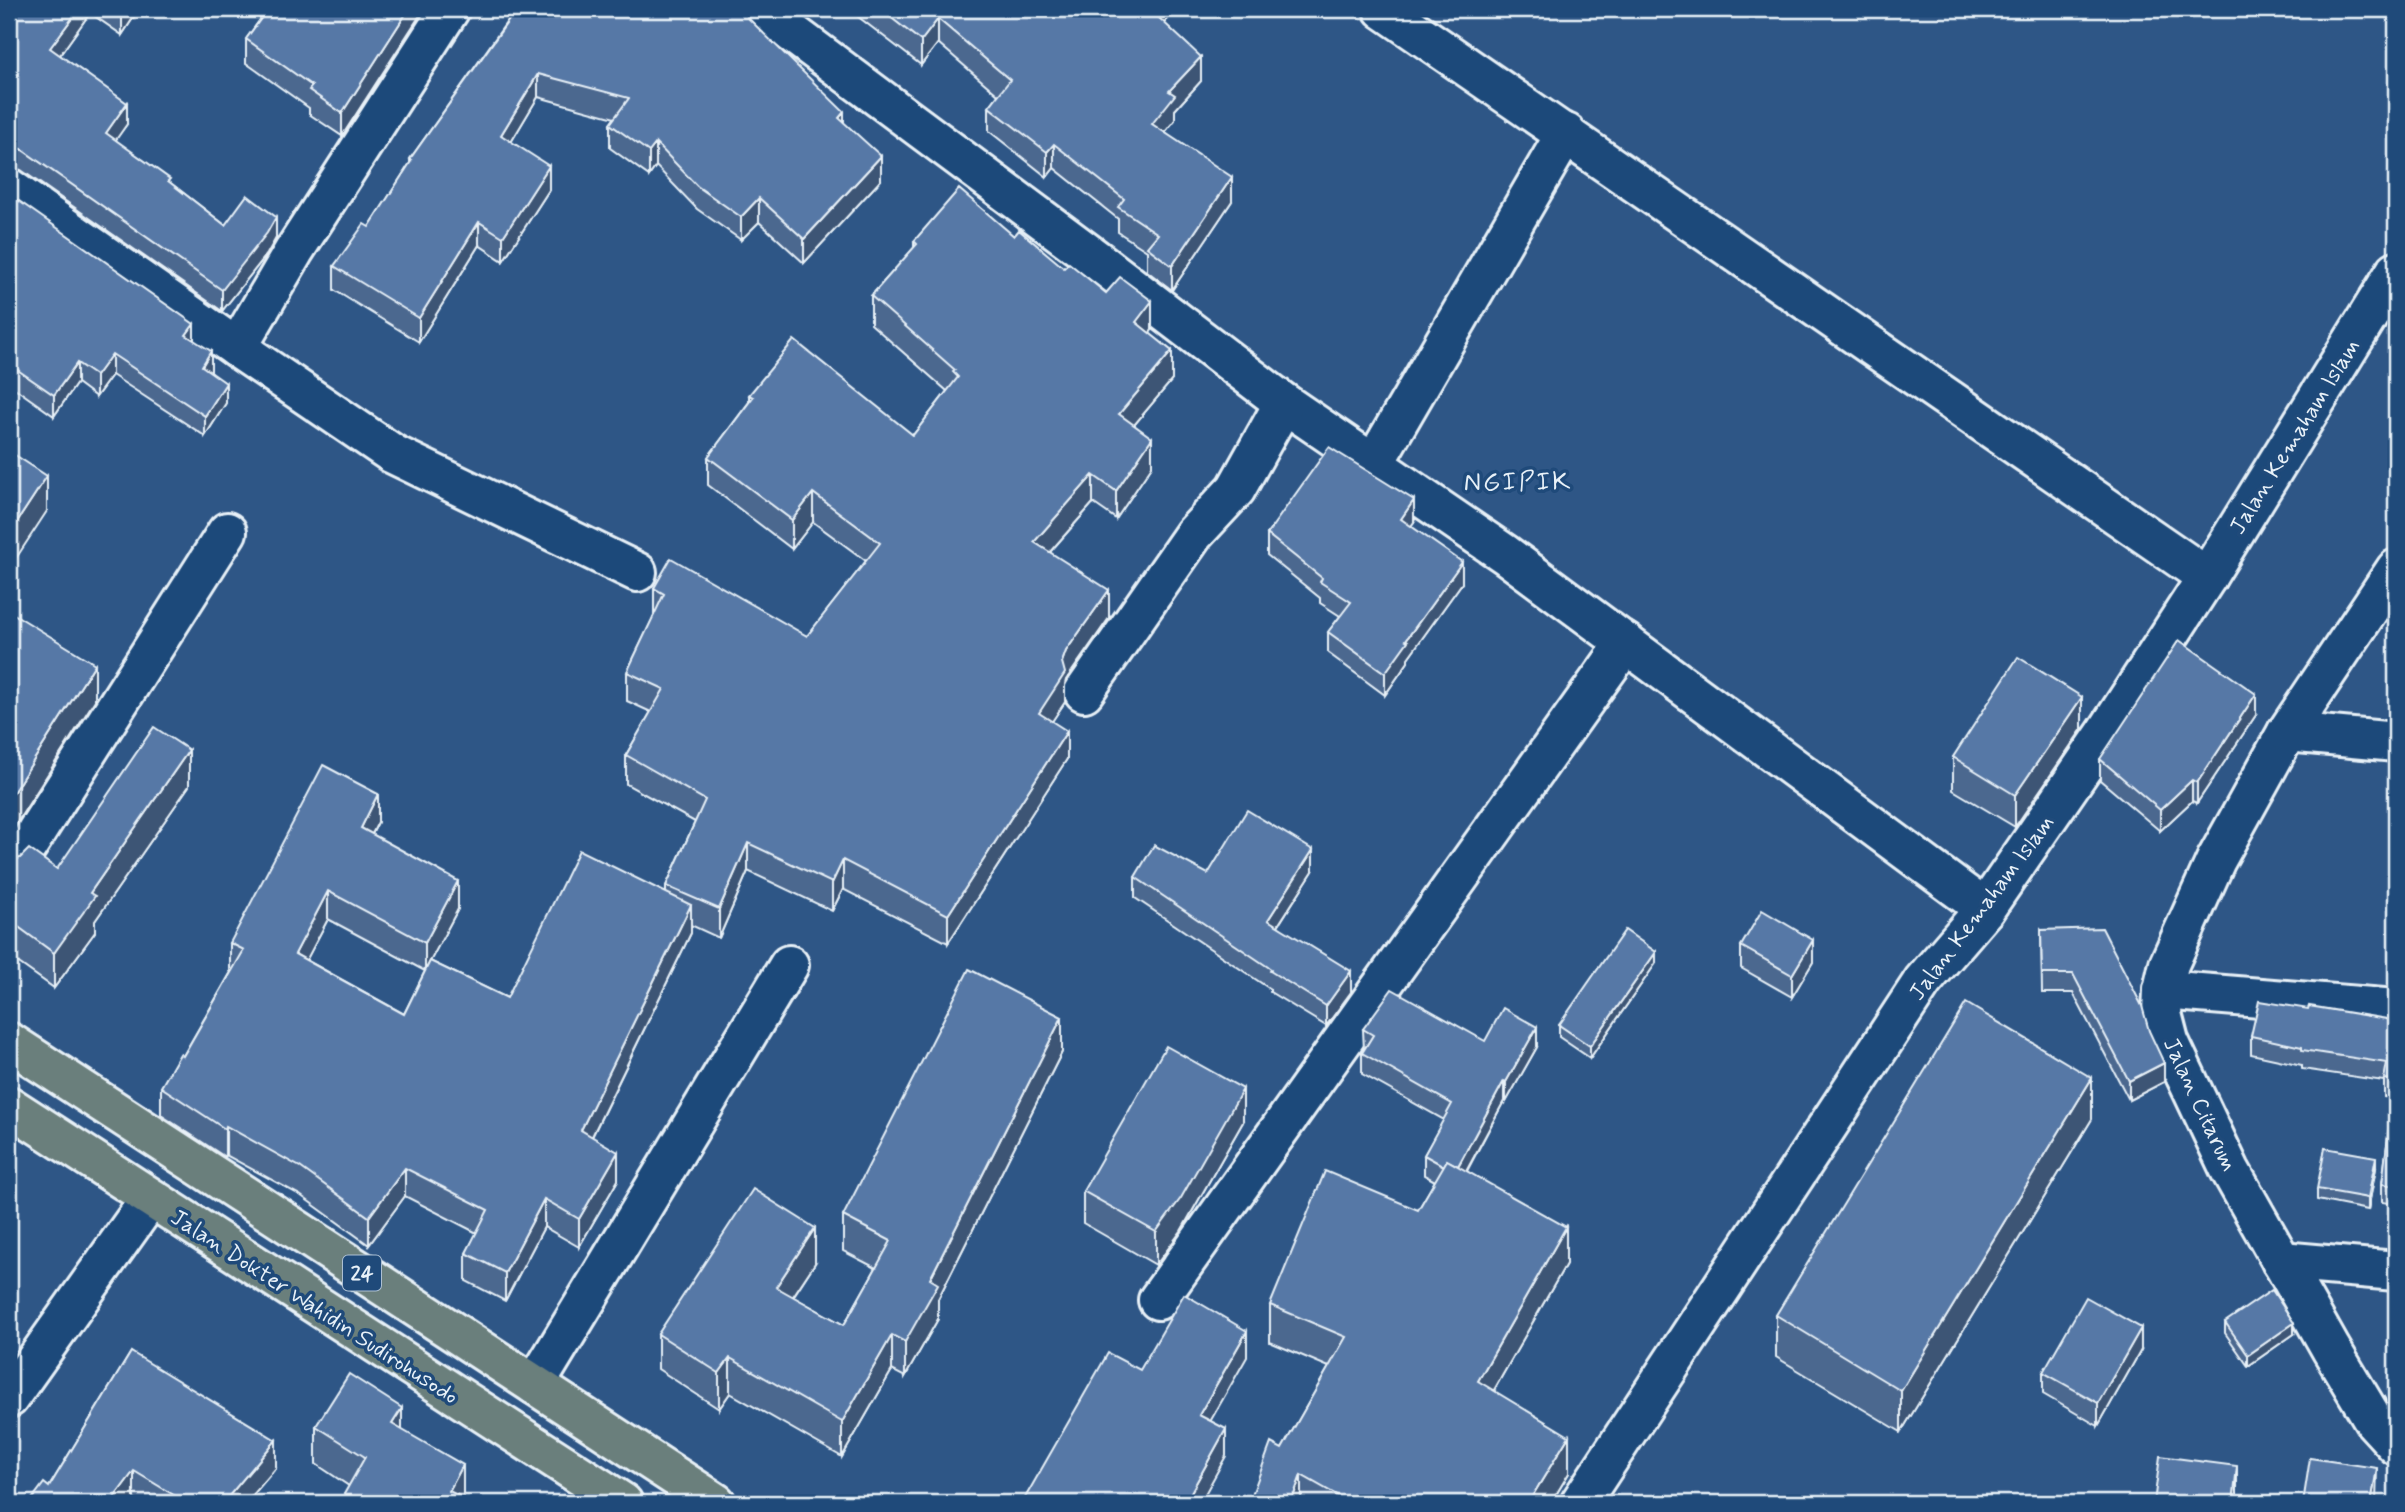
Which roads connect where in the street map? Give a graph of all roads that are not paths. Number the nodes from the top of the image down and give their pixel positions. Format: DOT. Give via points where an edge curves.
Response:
graph roads {
  1 [pos="450,9"];
  2 [pos="760,9"];
  3 [pos="1383,9"];
  4 [pos="1566,133"];
  5 [pos="9,188"];
  6 [pos="2396,271"];
  7 [pos="237,348"];
  8 [pos="1284,403"];
  9 [pos="1373,464"];
  10 [pos="227,532"];
  11 [pos="2396,569"];
  12 [pos="637,572"];
  13 [pos="2207,577"];
  14 [pos="1626,643"];
  15 [pos="1084,692"];
  16 [pos="2287,732"];
  17 [pos="2396,742"];
  18 [pos="9,875"];
  19 [pos="1985,909"];
  20 [pos="789,965"];
  21 [pos="2163,990"];
  22 [pos="2396,1009"];
  23 [pos="9,1042"];
  24 [pos="9,1107"];
  25 [pos="150,1199"];
  26 [pos="2281,1261"];
  27 [pos="2396,1271"];
  28 [pos="1158,1300"];
  29 [pos="535,1385"];
  30 [pos="9,1398"];
  31 [pos="2396,1445"];
  32 [pos="623,1503"];
  33 [pos="716,1503"];
  34 [pos="1580,1503"];
  1 -- 7 [label="street"];
  2 -- 8 [label="street"];
  3 -- 4 [label="street"];
  4 -- 9 [label="street"];
  4 -- 13 [label="street"];
  5 -- 7 [label="street"];
  6 -- 13 [label="street, Jalan Kemaham Islam"];
  7 -- 12 [label="street" via="393,454"];
  8 -- 9 [label="street"];
  8 -- 15 [label="street" via="1236,489 1194,534"];
  9 -- 14 [label="street"];
  10 -- 18 [label="street"];
  11 -- 16 [label="street, Jalan Citarum"];
  13 -- 19 [label="street, Jalan Kemaham Islam"];
  14 -- 19 [label="street"];
  14 -- 28 [label="street"];
  16 -- 17 [label="street"];
  16 -- 21 [label="street, Jalan Citarum" via="2216,860 2169,964"];
  19 -- 34 [label="street, Jalan Kemaham Islam" via="1923,981"];
  20 -- 29 [label="street"];
  21 -- 22 [label="street"];
  21 -- 26 [label="street, Jalan Citarum" via="2162,1014 2169,1041 2230,1170"];
  23 -- 29 [label="highway, 24"];
  24 -- 25 [label="highway, Jalan Dokter Wahidin Sudirohusodo / 24"];
  25 -- 30 [label="street"];
  25 -- 32 [label="highway, Jalan Dokter Wahidin Sudirohusodo / 24"];
  26 -- 27 [label="street"];
  26 -- 31 [label="street, Jalan Citarum" via="2374,1421"];
  29 -- 33 [label="highway, 24"];
}
